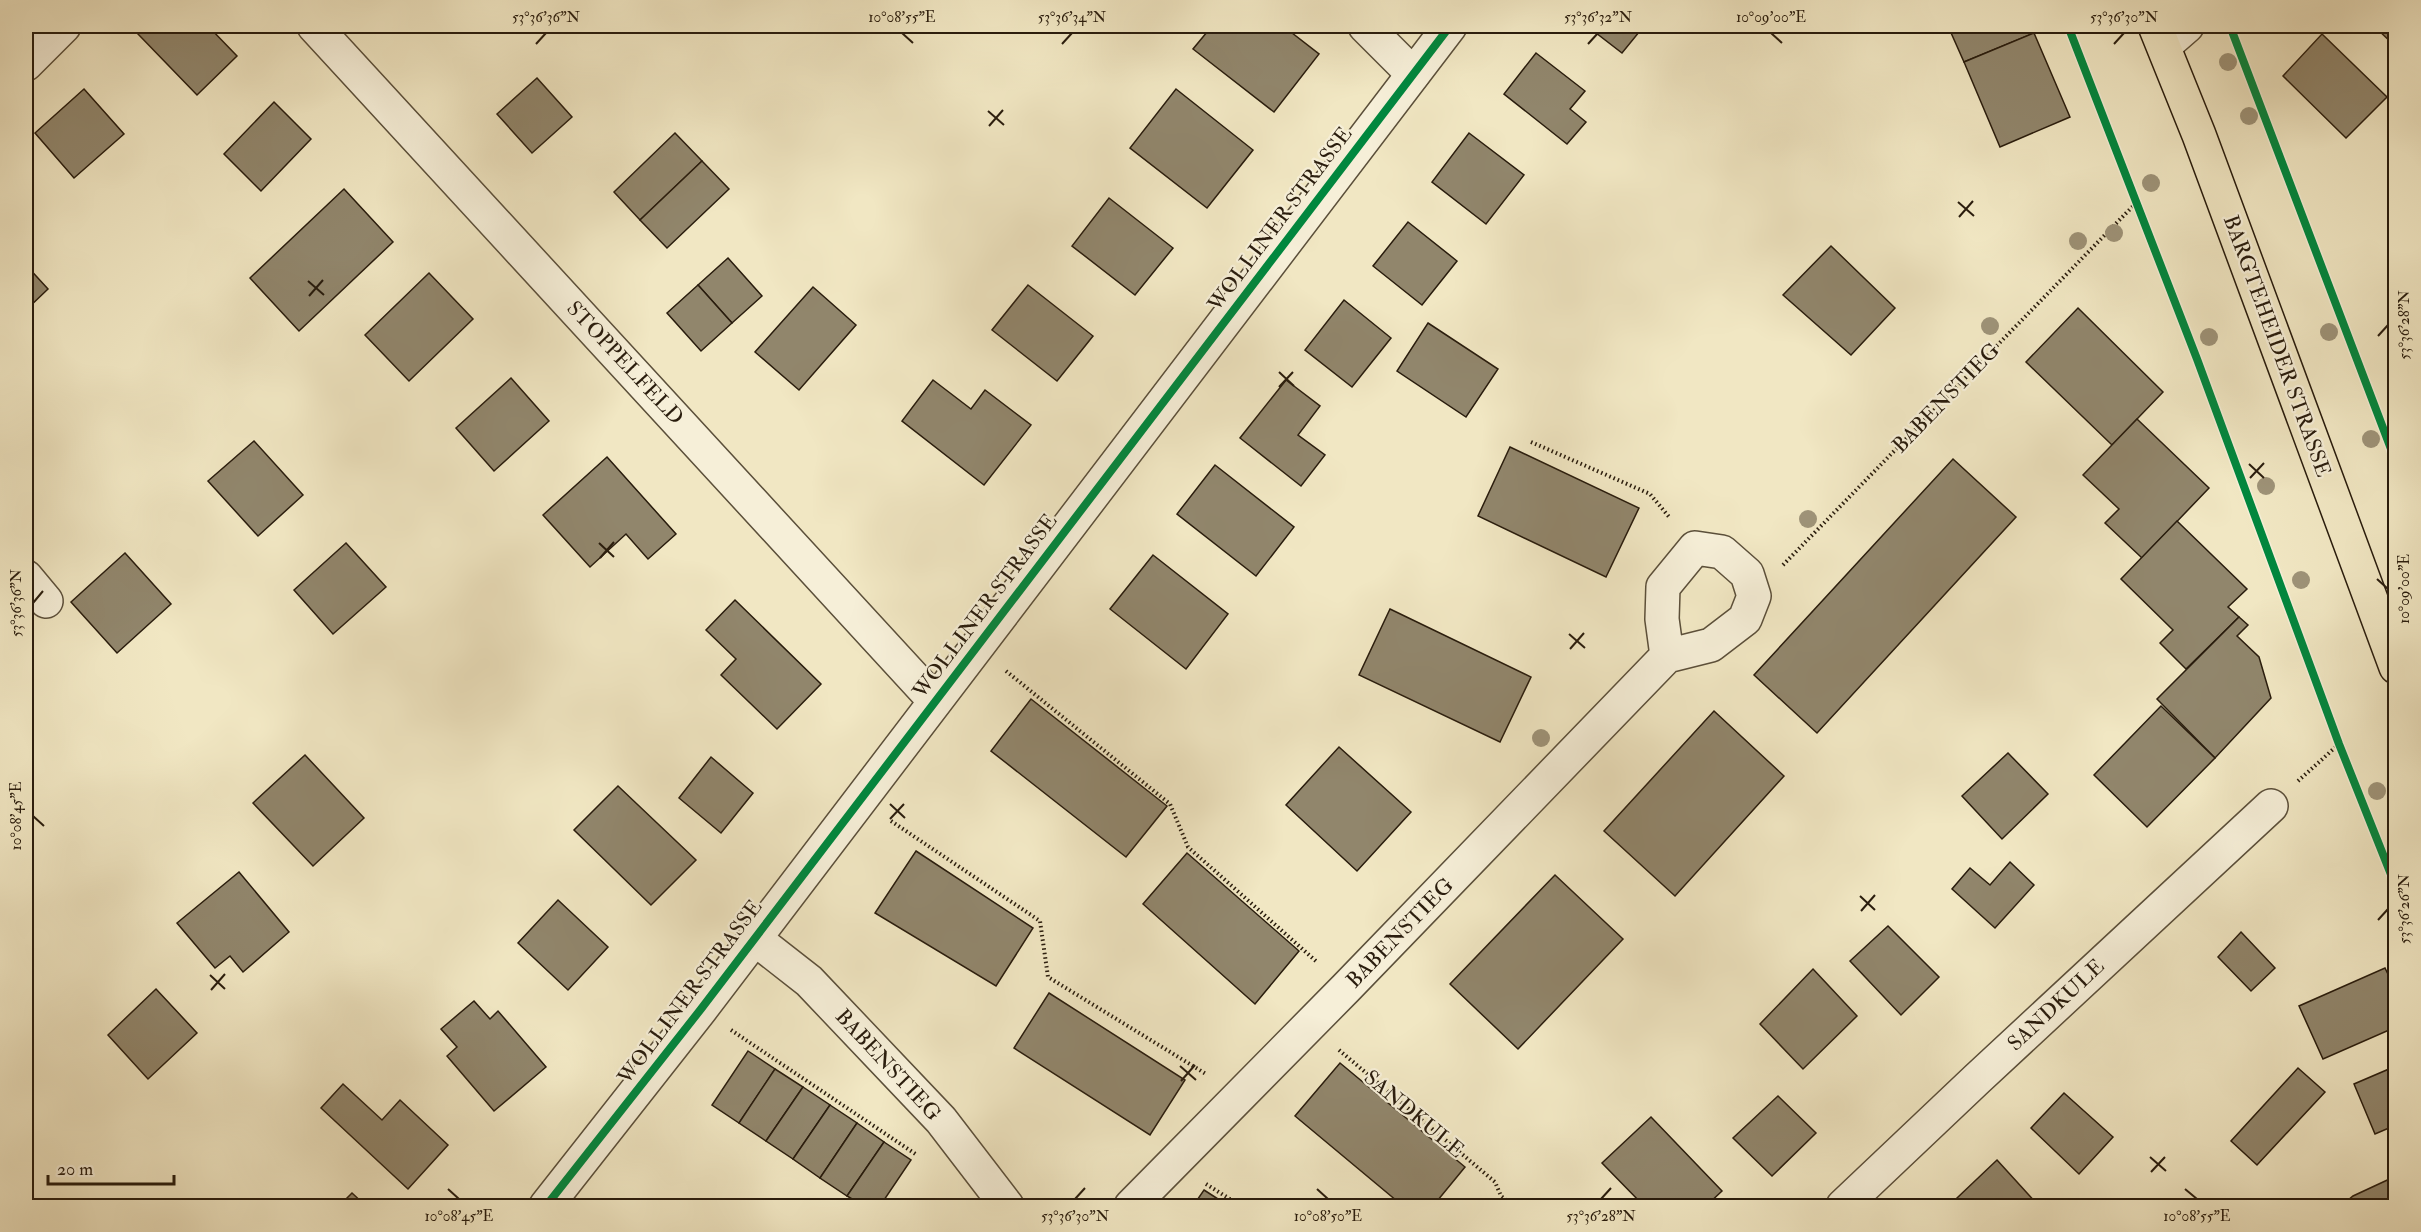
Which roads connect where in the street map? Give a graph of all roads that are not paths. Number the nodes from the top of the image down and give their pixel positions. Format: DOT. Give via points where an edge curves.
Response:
graph roads {
  1 [pos="64,26"];
  2 [pos="314,26"];
  3 [pos="1365,26"];
  4 [pos="1450,26"];
  5 [pos="2169,32"];
  6 [pos="26,64"];
  7 [pos="1413,74"];
  8 [pos="1667,656"];
  9 [pos="2396,667"];
  10 [pos="935,701"];
  11 [pos="2271,806"];
  12 [pos="754,938"];
  13 [pos="546,1206"];
  14 [pos="1007,1206"];
  15 [pos="1131,1206"];
  16 [pos="1843,1206"];
  1 -- 6 [label="street"];
  2 -- 10 [label="street, STOPPELFELD"];
  3 -- 7 [label="street"];
  4 -- 7 [label="street, WOLLINER STRASSE"];
  5 -- 9 [label="main road, BARGTEHEIDER STRASSE"];
  7 -- 10 [label="street, WOLLINER STRASSE"];
  8 -- 8 [label="street" via="1711,645 1745,619 1754,596 1747,574 1722,552 1695,548 1663,586"];
  8 -- 15 [label="street, BABENSTIEG"];
  10 -- 12 [label="street, WOLLINER STRASSE"];
  11 -- 16 [label="street, SANDKULE"];
  12 -- 13 [label="street, WOLLINER STRASSE"];
  12 -- 14 [label="street, BABENSTIEG" via="809,981 941,1120"];
}
